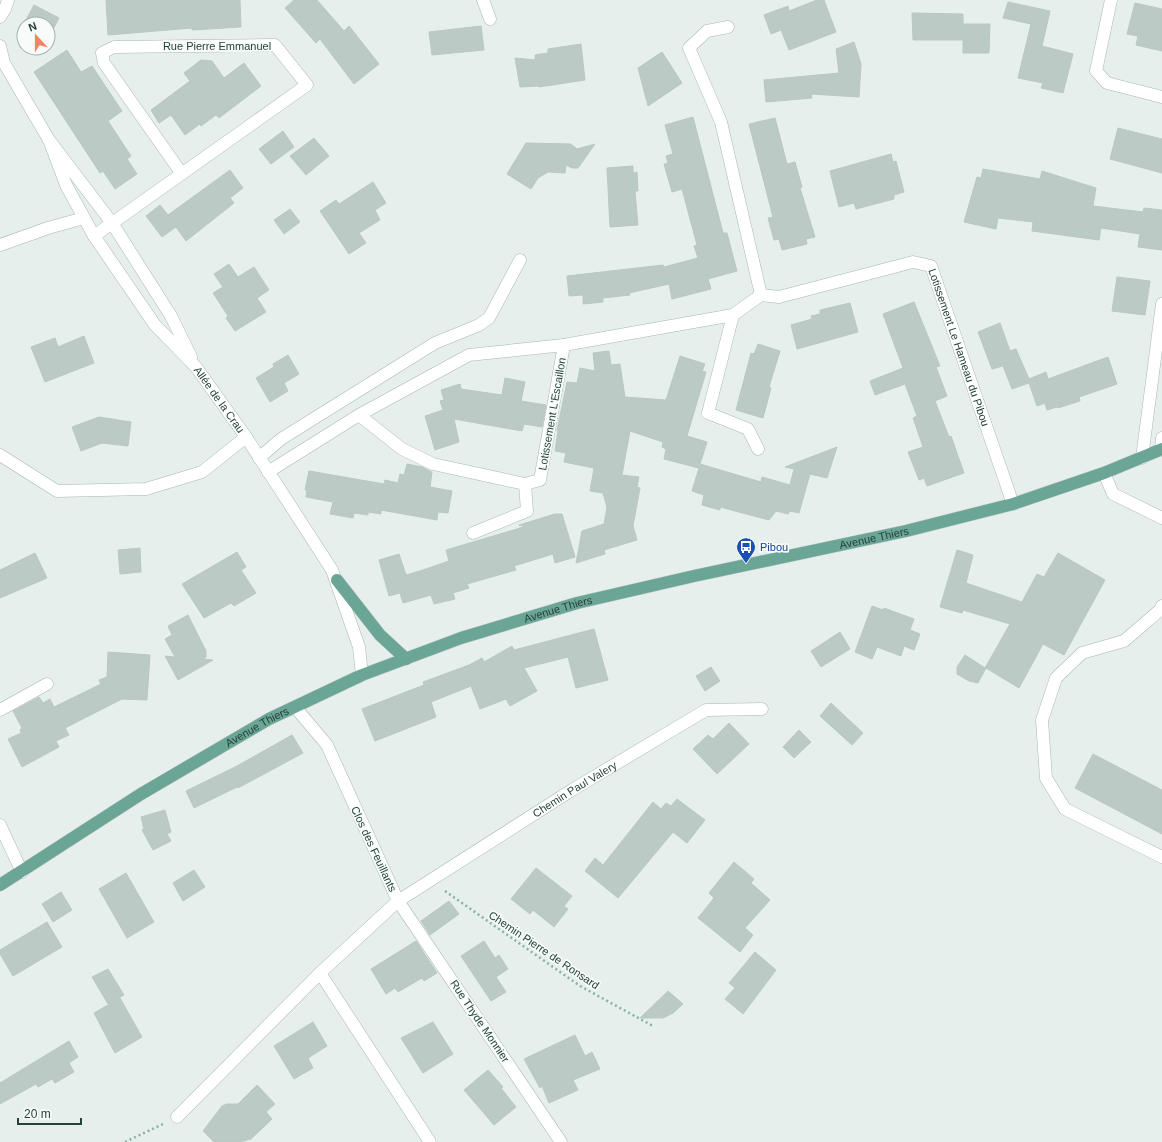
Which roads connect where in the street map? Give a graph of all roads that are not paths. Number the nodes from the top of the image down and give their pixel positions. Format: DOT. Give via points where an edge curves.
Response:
graph roads {
  1 [pos="8,0"];
  2 [pos="483,0"];
  3 [pos="1111,0"];
  4 [pos="0,17"];
  5 [pos="490,19"];
  6 [pos="728,27"];
  7 [pos="0,46"];
  8 [pos="2,62"];
  9 [pos="1162,97"];
  10 [pos="49,140"];
  11 [pos="182,174"];
  12 [pos="84,218"];
  13 [pos="112,223"];
  14 [pos="94,236"];
  15 [pos="0,245"];
  16 [pos="520,260"];
  17 [pos="761,295"];
  18 [pos="1162,304"];
  19 [pos="733,315"];
  20 [pos="564,345"];
  21 [pos="196,367"];
  22 [pos="360,415"];
  23 [pos="246,437"];
  24 [pos="1162,438"];
  25 [pos="758,449"];
  26 [pos="1161,450"];
  27 [pos="0,456"];
  28 [pos="260,458"];
  29 [pos="1142,458"];
  30 [pos="268,472"];
  31 [pos="1104,474"];
  32 [pos="525,484"];
  33 [pos="1013,504"];
  34 [pos="1162,518"];
  35 [pos="473,533"];
  36 [pos="337,580"];
  37 [pos="1162,606"];
  38 [pos="406,659"];
  39 [pos="362,675"];
  40 [pos="47,684"];
  41 [pos="295,707"];
  42 [pos="762,709"];
  43 [pos="0,710"];
  44 [pos="0,825"];
  45 [pos="1162,857"];
  46 [pos="22,872"];
  47 [pos="0,885"];
  48 [pos="398,901"];
  49 [pos="320,973"];
  50 [pos="177,1117"];
  51 [pos="430,1142"];
  52 [pos="561,1142"];
  1 -- 4 [label="street"];
  2 -- 5 [label="street"];
  3 -- 9 [label="street" via="1096,71 1108,83"];
  6 -- 17 [label="street" via="707,31 689,48 721,122"];
  7 -- 8 [label="street"];
  8 -- 10 [label="street"];
  10 -- 12 [label="street, Allée de la Crau" via="66,185"];
  10 -- 13 [label="street"];
  11 -- 11 [label="street, Rue Pierre Emmanuel" via="307,85 275,45 114,48 102,53 104,63"];
  11 -- 13 [label="street, Rue Pierre Emmanuel"];
  12 -- 14 [label="street, Allée de la Crau"];
  12 -- 15 [label="street"];
  13 -- 14 [label="street, Rue Pierre Emmanuel"];
  13 -- 21 [label="street" via="171,316"];
  14 -- 21 [label="street, Allée de la Crau" via="155,325"];
  16 -- 28 [label="street" via="489,318 479,325 435,343 281,439"];
  17 -- 19 [label="street"];
  17 -- 33 [label="street, Lotissement Le Hameau du Pibou" via="779,297 913,262 931,266"];
  18 -- 29 [label="street"];
  19 -- 20 [label="street"];
  19 -- 25 [label="street" via="708,413 748,429"];
  20 -- 22 [label="street, Lotissement L'Escaillon" via="469,355"];
  20 -- 32 [label="street, Lotissement L'Escaillon" via="540,480"];
  21 -- 23 [label="street, Allée de la Crau"];
  22 -- 30 [label="street, Lotissement L'Escaillon"];
  22 -- 32 [label="street" via="402,449 433,464"];
  23 -- 27 [label="street" via="202,472 146,489 56,491"];
  23 -- 28 [label="street, Allée de la Crau"];
  24 -- 26 [label="street"];
  26 -- 29 [label="main road, Avenue Thiers"];
  28 -- 30 [label="street, Allée de la Crau"];
  29 -- 31 [label="main road, Avenue Thiers"];
  30 -- 36 [label="street, Allée de la Crau"];
  31 -- 33 [label="main road, Avenue Thiers"];
  31 -- 34 [label="street" via="1113,494"];
  32 -- 35 [label="street" via="527,511"];
  33 -- 38 [label="main road, Avenue Thiers" via="577,603 461,638"];
  36 -- 38 [label="main road" via="380,635"];
  36 -- 39 [label="street, Allée de la Crau" via="359,646"];
  37 -- 45 [label="street" via="1124,641 1082,653 1056,678 1042,720 1046,778 1065,808"];
  38 -- 39 [label="main road, Avenue Thiers"];
  39 -- 41 [label="main road, Avenue Thiers"];
  40 -- 43 [label="street"];
  41 -- 46 [label="main road, Avenue Thiers" via="269,719 141,794"];
  41 -- 48 [label="street, Clos des Feuillants" via="327,745"];
  42 -- 48 [label="street, Chemin Paul Valery" via="706,710 572,790"];
  44 -- 46 [label="street"];
  46 -- 47 [label="main road, Avenue Thiers"];
  48 -- 49 [label="street, Clos des Feuillants"];
  48 -- 52 [label="street, Rue Thyde Monnier"];
  49 -- 50 [label="street, Clos des Feuillants"];
  49 -- 51 [label="street"];
}
